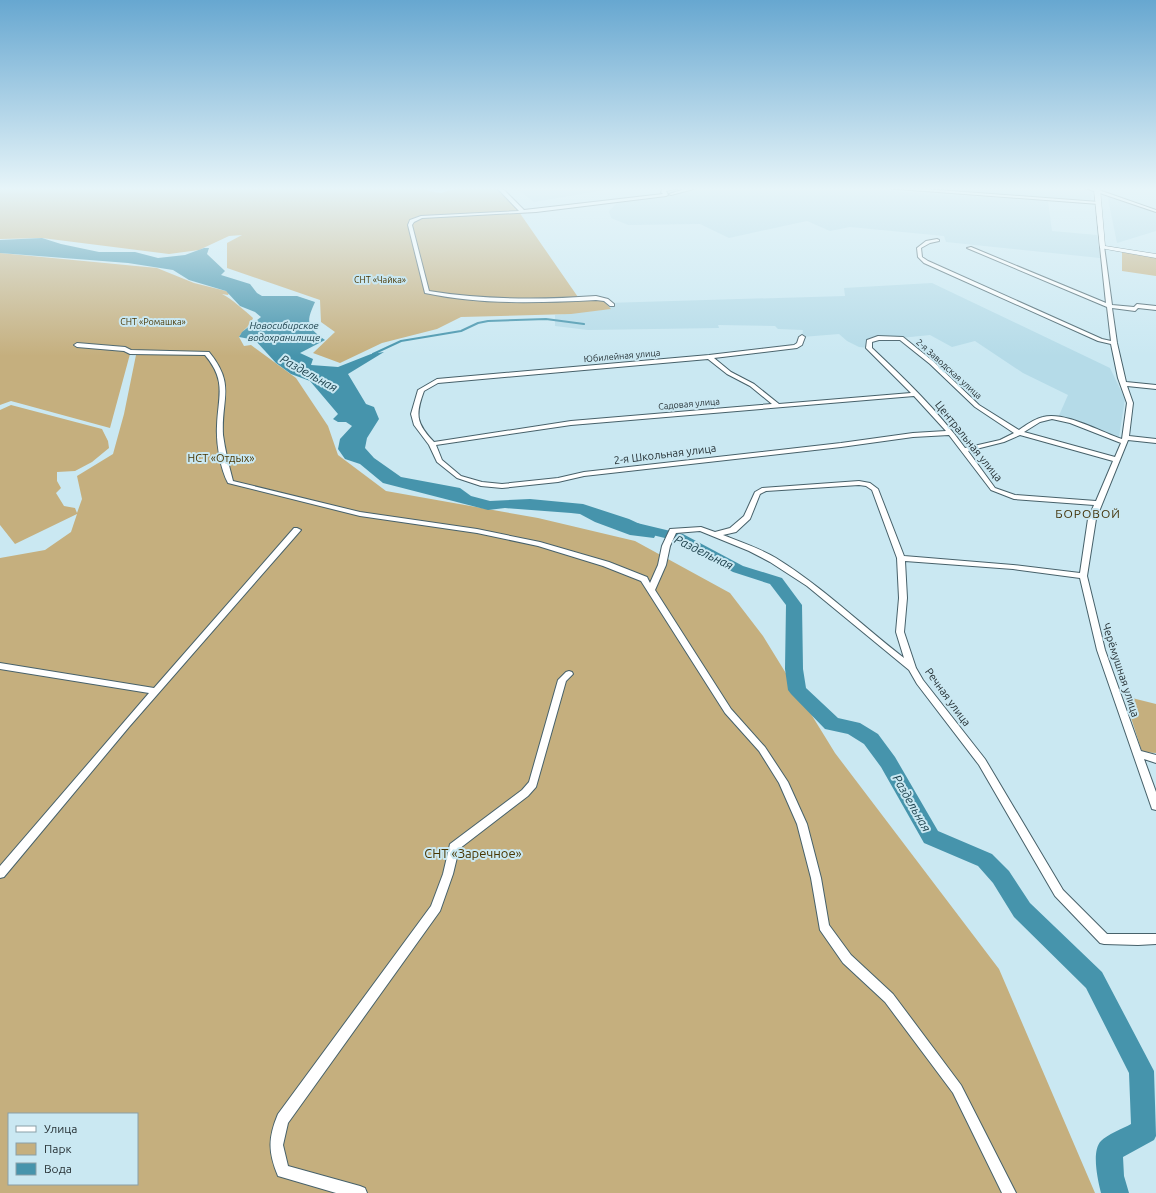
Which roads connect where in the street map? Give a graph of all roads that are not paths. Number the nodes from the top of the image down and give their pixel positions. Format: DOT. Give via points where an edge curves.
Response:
graph roads {
  1 [pos="415,244"];
  2 [pos="925,244"];
  3 [pos="1102,244"];
  4 [pos="1102,247"];
  5 [pos="968,248"];
  6 [pos="1156,256"];
  7 [pos="612,304"];
  8 [pos="1109,306"];
  9 [pos="1156,308"];
  10 [pos="802,337"];
  11 [pos="1114,344"];
  12 [pos="77,345"];
  13 [pos="869,348"];
  14 [pos="709,357"];
  15 [pos="437,381"];
  16 [pos="1123,384"];
  17 [pos="1156,387"];
  18 [pos="916,394"];
  19 [pos="778,406"];
  20 [pos="951,433"];
  21 [pos="1019,434"];
  22 [pos="1125,440"];
  23 [pos="1156,441"];
  24 [pos="432,444"];
  25 [pos="963,450"];
  26 [pos="1117,460"];
  27 [pos="1099,503"];
  28 [pos="297,530"];
  29 [pos="715,534"];
  30 [pos="901,558"];
  31 [pos="1083,576"];
  32 [pos="651,591"];
  33 [pos="0,666"];
  34 [pos="912,668"];
  35 [pos="569,674"];
  36 [pos="156,690"];
  37 [pos="1138,754"];
  38 [pos="1156,759"];
  39 [pos="1156,806"];
  40 [pos="0,874"];
  41 [pos="1156,939"];
  42 [pos="360,1193"];
  43 [pos="1009,1193"];
  1 -- 7 [label="street" via="427,292 474,300 519,302 596,298"];
  2 -- 11 [label="street" via="919,248 920,257 926,262"];
  3 -- 4 [label="street, Черёмушная улица"];
  4 -- 6 [label="street"];
  4 -- 8 [label="street, Черёмушная улица"];
  5 -- 8 [label="street"];
  8 -- 9 [label="street"];
  8 -- 11 [label="street, Черёмушная улица"];
  10 -- 14 [label="street, Юбилейная улица" via="800,344 795,347"];
  11 -- 16 [label="street, Черёмушная улица"];
  12 -- 32 [label="street" via="125,349 130,352 207,353 221,372 221,444 230,482 360,514 477,531 540,544 606,564 644,579"];
  13 -- 18 [label="street, Центральная улица"];
  13 -- 21 [label="street, 2-я Заводская улица" via="869,341 878,338 901,338 932,363 977,406"];
  14 -- 15 [label="street, Юбилейная улица"];
  14 -- 19 [label="street" via="729,373 752,385"];
  15 -- 24 [label="street, 2-я Школьная улица" via="421,390 415,406 414,420"];
  16 -- 17 [label="street"];
  16 -- 22 [label="street, Черёмушная улица" via="1130,404"];
  18 -- 19 [label="street, Садовая улица"];
  18 -- 20 [label="street, Центральная улица"];
  19 -- 24 [label="street, Садовая улица" via="571,423"];
  20 -- 24 [label="street, 2-я Школьная улица" via="913,435 502,486 481,484 459,477 439,461"];
  20 -- 25 [label="street, Центральная улица"];
  21 -- 22 [label="street" via="1047,417 1069,421"];
  21 -- 25 [label="street" via="1002,442"];
  21 -- 26 [label="street"];
  22 -- 23 [label="street"];
  22 -- 26 [label="street, Черёмушная улица"];
  25 -- 27 [label="street, Центральная улица" via="993,489 999,493 1014,497"];
  26 -- 27 [label="street, Черёмушная улица"];
  27 -- 31 [label="street, Черёмушная улица" via="1092,519"];
  28 -- 36 [label="street"];
  29 -- 30 [label="street, Речная улица" via="733,530 746,517 757,493 764,489 868,484 875,489"];
  29 -- 32 [label="street" via="701,530 673,531"];
  29 -- 34 [label="street" via="773,560 843,610 888,651"];
  30 -- 31 [label="street" via="1013,567"];
  30 -- 34 [label="street, Речная улица" via="903,598 900,632"];
  31 -- 37 [label="street, Черёмушная улица" via="1101,650"];
  32 -- 43 [label="street" via="728,710 762,749 783,782 802,824 816,878 824,927 847,959 889,998 953,1083"];
  33 -- 36 [label="street"];
  34 -- 41 [label="street, Речная улица" via="982,762 1059,893 1104,939"];
  35 -- 42 [label="street" via="562,680 533,784 525,793 454,847 436,908 283,1119 277,1134 276,1156 283,1171"];
  36 -- 40 [label="street"];
  37 -- 38 [label="street"];
  37 -- 39 [label="street, Черёмушная улица"];
}
